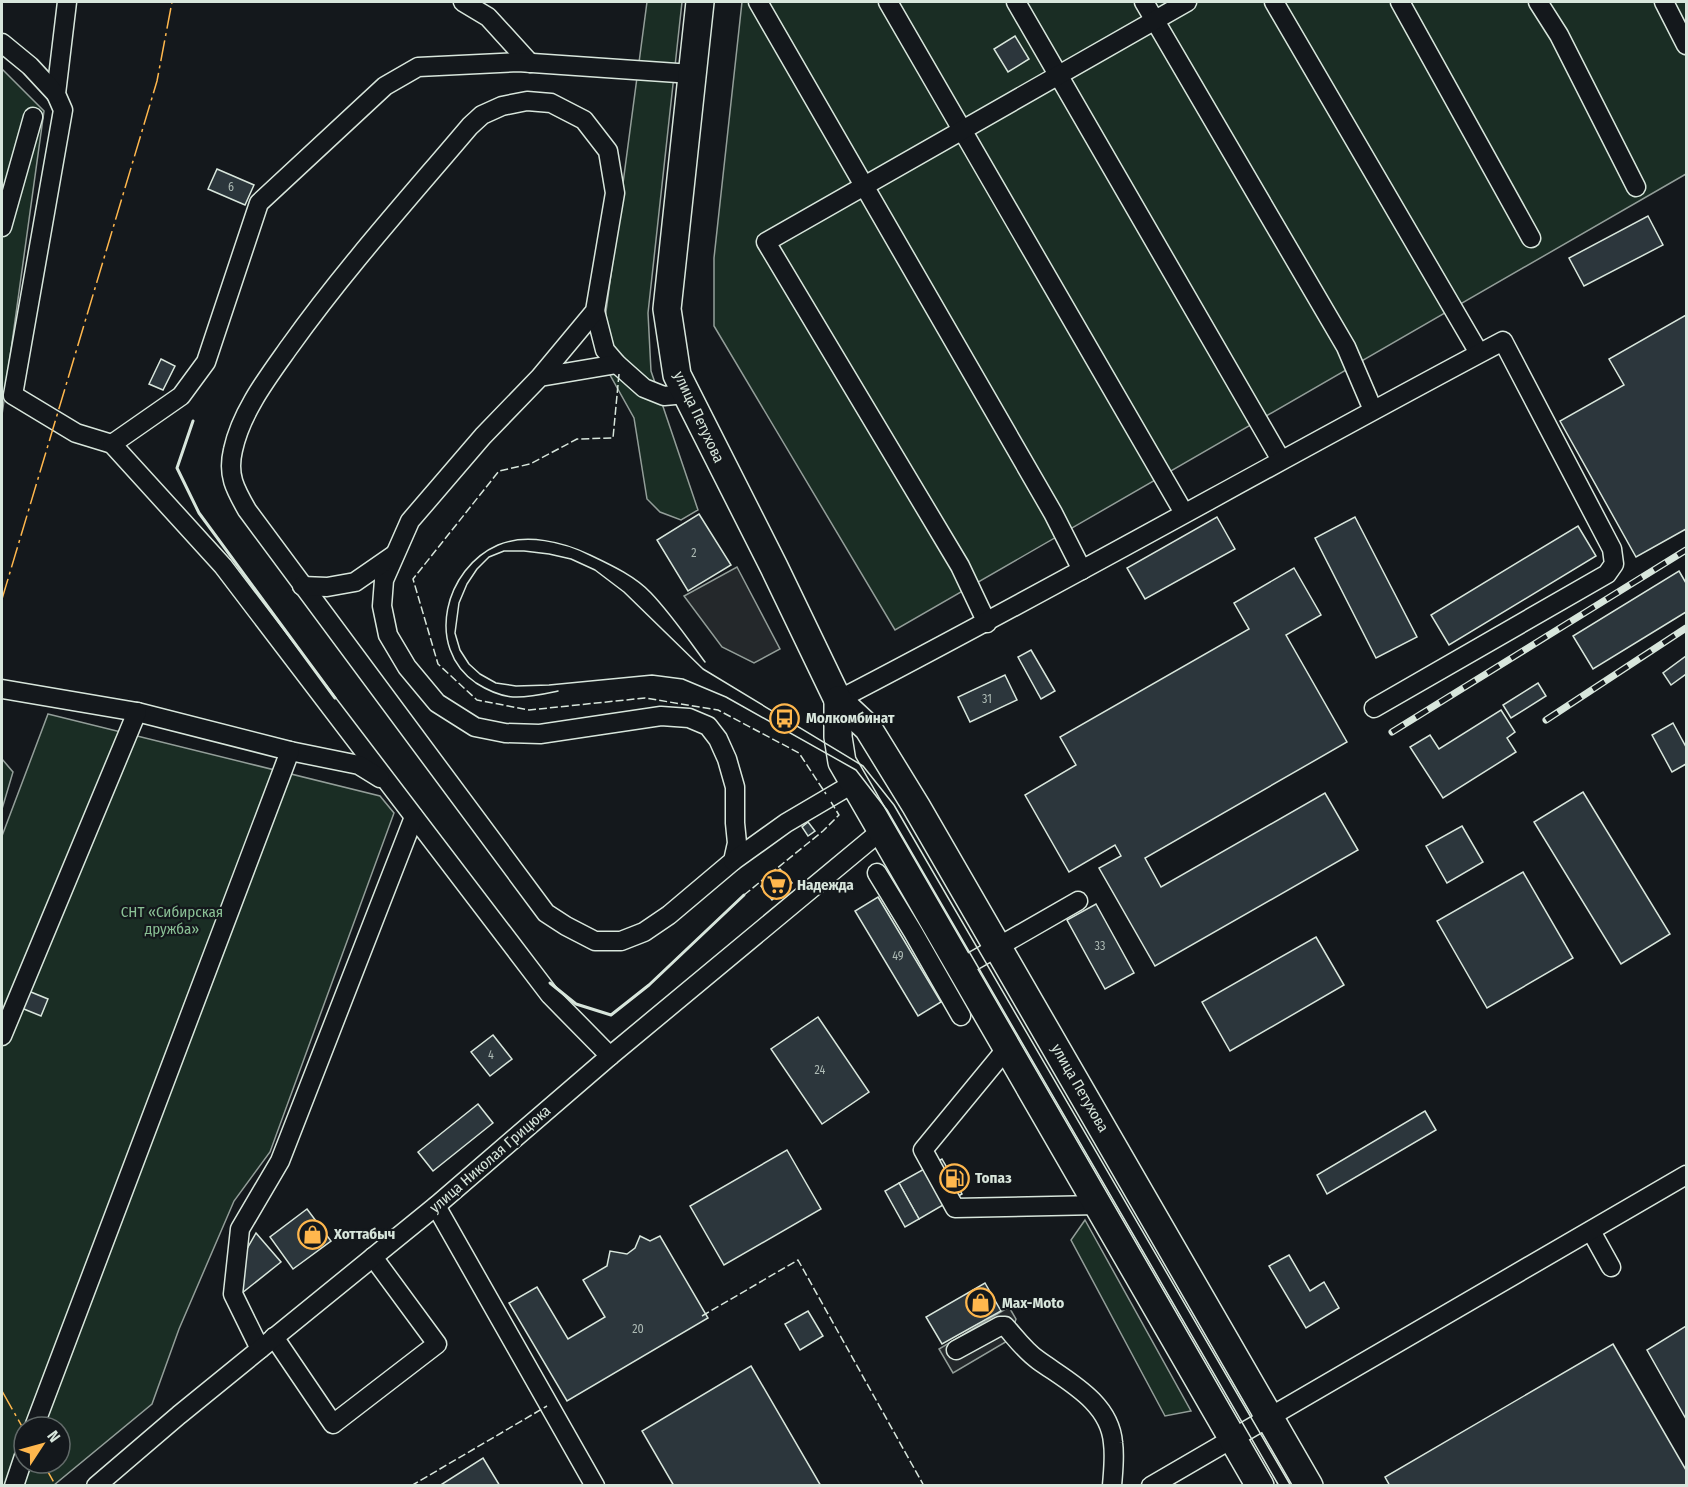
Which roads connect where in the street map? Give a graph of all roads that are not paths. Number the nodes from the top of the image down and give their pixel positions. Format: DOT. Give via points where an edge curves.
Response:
graph roads {
  1 [pos="67,2"];
  2 [pos="463,2"];
  3 [pos="700,2"];
  4 [pos="758,2"];
  5 [pos="888,2"];
  6 [pos="1016,2"];
  7 [pos="1144,2"];
  8 [pos="1187,2"];
  9 [pos="1274,2"];
  10 [pos="1400,2"];
  11 [pos="1538,2"];
  12 [pos="1664,2"];
  13 [pos="1155,20"];
  14 [pos="2,43"];
  15 [pos="1686,45"];
  16 [pos="530,63"];
  17 [pos="692,74"];
  18 [pos="1058,75"];
  19 [pos="56,94"];
  20 [pos="33,117"];
  21 [pos="962,130"];
  22 [pos="864,186"];
  23 [pos="1636,187"];
  24 [pos="2,227"];
  25 [pos="1531,238"];
  26 [pos="595,311"];
  27 [pos="1479,353"];
  28 [pos="617,364"];
  29 [pos="540,377"];
  30 [pos="686,394"];
  31 [pos="1373,410"];
  32 [pos="112,444"];
  33 [pos="1281,460"];
  34 [pos="1184,513"];
  35 [pos="394,555"];
  36 [pos="1082,570"];
  37 [pos="302,586"];
  38 [pos="987,623"];
  39 [pos="2,689"];
  40 [pos="838,700"];
  41 [pos="1374,708"];
  42 [pos="137,712"];
  43 [pos="290,751"];
  44 [pos="387,782"];
  45 [pos="854,783"];
  46 [pos="414,818"];
  47 [pos="882,830"];
  48 [pos="733,861"];
  49 [pos="877,873"];
  50 [pos="1078,901"];
  51 [pos="923,926"];
  52 [pos="998,947"];
  53 [pos="962,968"];
  54 [pos="961,1016"];
  55 [pos="2,1036"];
  56 [pos="1007,1048"];
  57 [pos="610,1056"];
  58 [pos="1686,1175"];
  59 [pos="1098,1205"];
  60 [pos="436,1206"];
  61 [pos="1591,1231"];
  62 [pos="373,1257"];
  63 [pos="1611,1267"];
  64 [pos="267,1343"];
  65 [pos="956,1350"];
  66 [pos="39,1415"];
  67 [pos="1269,1417"];
  68 [pos="1232,1438"];
  69 [pos="96,1485"];
  70 [pos="596,1485"];
  71 [pos="1112,1485"];
  72 [pos="1150,1485"];
  73 [pos="1260,1485"];
  74 [pos="1309,1485"];
  1 -- 19 [label="street"];
  2 -- 16 [label="street" via="488,17"];
  3 -- 17 [label="highway, улица Петухова"];
  4 -- 22 [label="street"];
  5 -- 21 [label="street"];
  6 -- 18 [label="street"];
  7 -- 13 [label="street"];
  8 -- 13 [label="street"];
  9 -- 27 [label="street"];
  10 -- 25 [label="street"];
  11 -- 23 [label="street" via="1559,35"];
  12 -- 15 [label="street"];
  13 -- 18 [label="street"];
  13 -- 31 [label="street" via="1346,347"];
  14 -- 19 [label="street"];
  16 -- 17 [label="street"];
  16 -- 32 [label="street" via="418,67 385,86 260,203 206,362 181,396"];
  17 -- 30 [label="highway, улица Петухова" via="667,309 677,375"];
  18 -- 21 [label="street"];
  18 -- 33 [label="street"];
  19 -- 32 [label="street" via="63,110 13,395 76,433"];
  20 -- 24 [label="street"];
  21 -- 22 [label="street"];
  21 -- 34 [label="street"];
  22 -- 36 [label="street"];
  22 -- 38 [label="street" via="766,242 960,566"];
  26 -- 28 [label="street" via="605,350"];
  26 -- 29 [label="street"];
  26 -- 37 [label="street" via="615,194 608,151 584,120 551,103 526,101 482,115 315,312 267,378 233,449 233,486"];
  27 -- 31 [label="street"];
  27 -- 41 [label="street" via="1503,341 1612,549 1614,564 1607,574"];
  28 -- 29 [label="street"];
  28 -- 30 [label="street" via="645,388 664,396"];
  29 -- 35 [label="street" via="410,521"];
  30 -- 40 [label="highway, улица Петухова"];
  31 -- 33 [label="street"];
  32 -- 44 [label="street" via="223,566"];
  33 -- 34 [label="street"];
  34 -- 36 [label="street"];
  35 -- 37 [label="street" via="355,582"];
  35 -- 48 [label="street" via="384,580 382,606 388,635 407,667 437,703 475,727 540,734 661,716 689,718 708,726 727,759 735,787 737,843"];
  36 -- 38 [label="street"];
  37 -- 48 [label="street" via="546,913 566,926 595,940 621,941 637,935 669,915"];
  38 -- 40 [label="street"];
  39 -- 42 [label="street"];
  40 -- 45 [label="highway, улица Петухова" via="842,762"];
  40 -- 52 [label="highway, улица Петухова" via="868,728"];
  42 -- 43 [label="street"];
  42 -- 55 [label="street"];
  43 -- 44 [label="street" via="358,765"];
  43 -- 66 [label="street"];
  44 -- 46 [label="street"];
  45 -- 47 [label="highway, улица Петухова"];
  45 -- 48 [label="street"];
  46 -- 57 [label="street" via="550,995"];
  46 -- 64 [label="street" via="280,1161 240,1229 233,1294"];
  47 -- 51 [label="highway, улица Петухова"];
  47 -- 57 [label="street, улица Николая Грицюка"];
  49 -- 51 [label="street"];
  50 -- 52 [label="street"];
  51 -- 53 [label="highway, улица Петухова"];
  51 -- 54 [label="street"];
  52 -- 53 [label="street"];
  52 -- 67 [label="highway, улица Петухова"];
  53 -- 56 [label="highway, улица Петухова"];
  56 -- 59 [label="highway, улица Петухова"];
  56 -- 59 [label="street" via="923,1150 955,1208"];
  57 -- 60 [label="street, улица Николая Грицюка"];
  58 -- 61 [label="street"];
  59 -- 68 [label="highway, улица Петухова"];
  60 -- 62 [label="street, улица Николая Грицюка"];
  60 -- 70 [label="street"];
  61 -- 63 [label="street"];
  61 -- 67 [label="street"];
  62 -- 64 [label="street, улица Николая Грицюка"];
  62 -- 64 [label="street" via="437,1344 333,1424"];
  64 -- 69 [label="street, улица Николая Грицюка"];
  65 -- 71 [label="street" via="1005,1326 1036,1359 1083,1390 1108,1426 1113,1442"];
  67 -- 68 [label="street"];
  67 -- 74 [label="highway, улица Петухова"];
  68 -- 72 [label="street"];
  68 -- 73 [label="highway, улица Петухова"];
}
